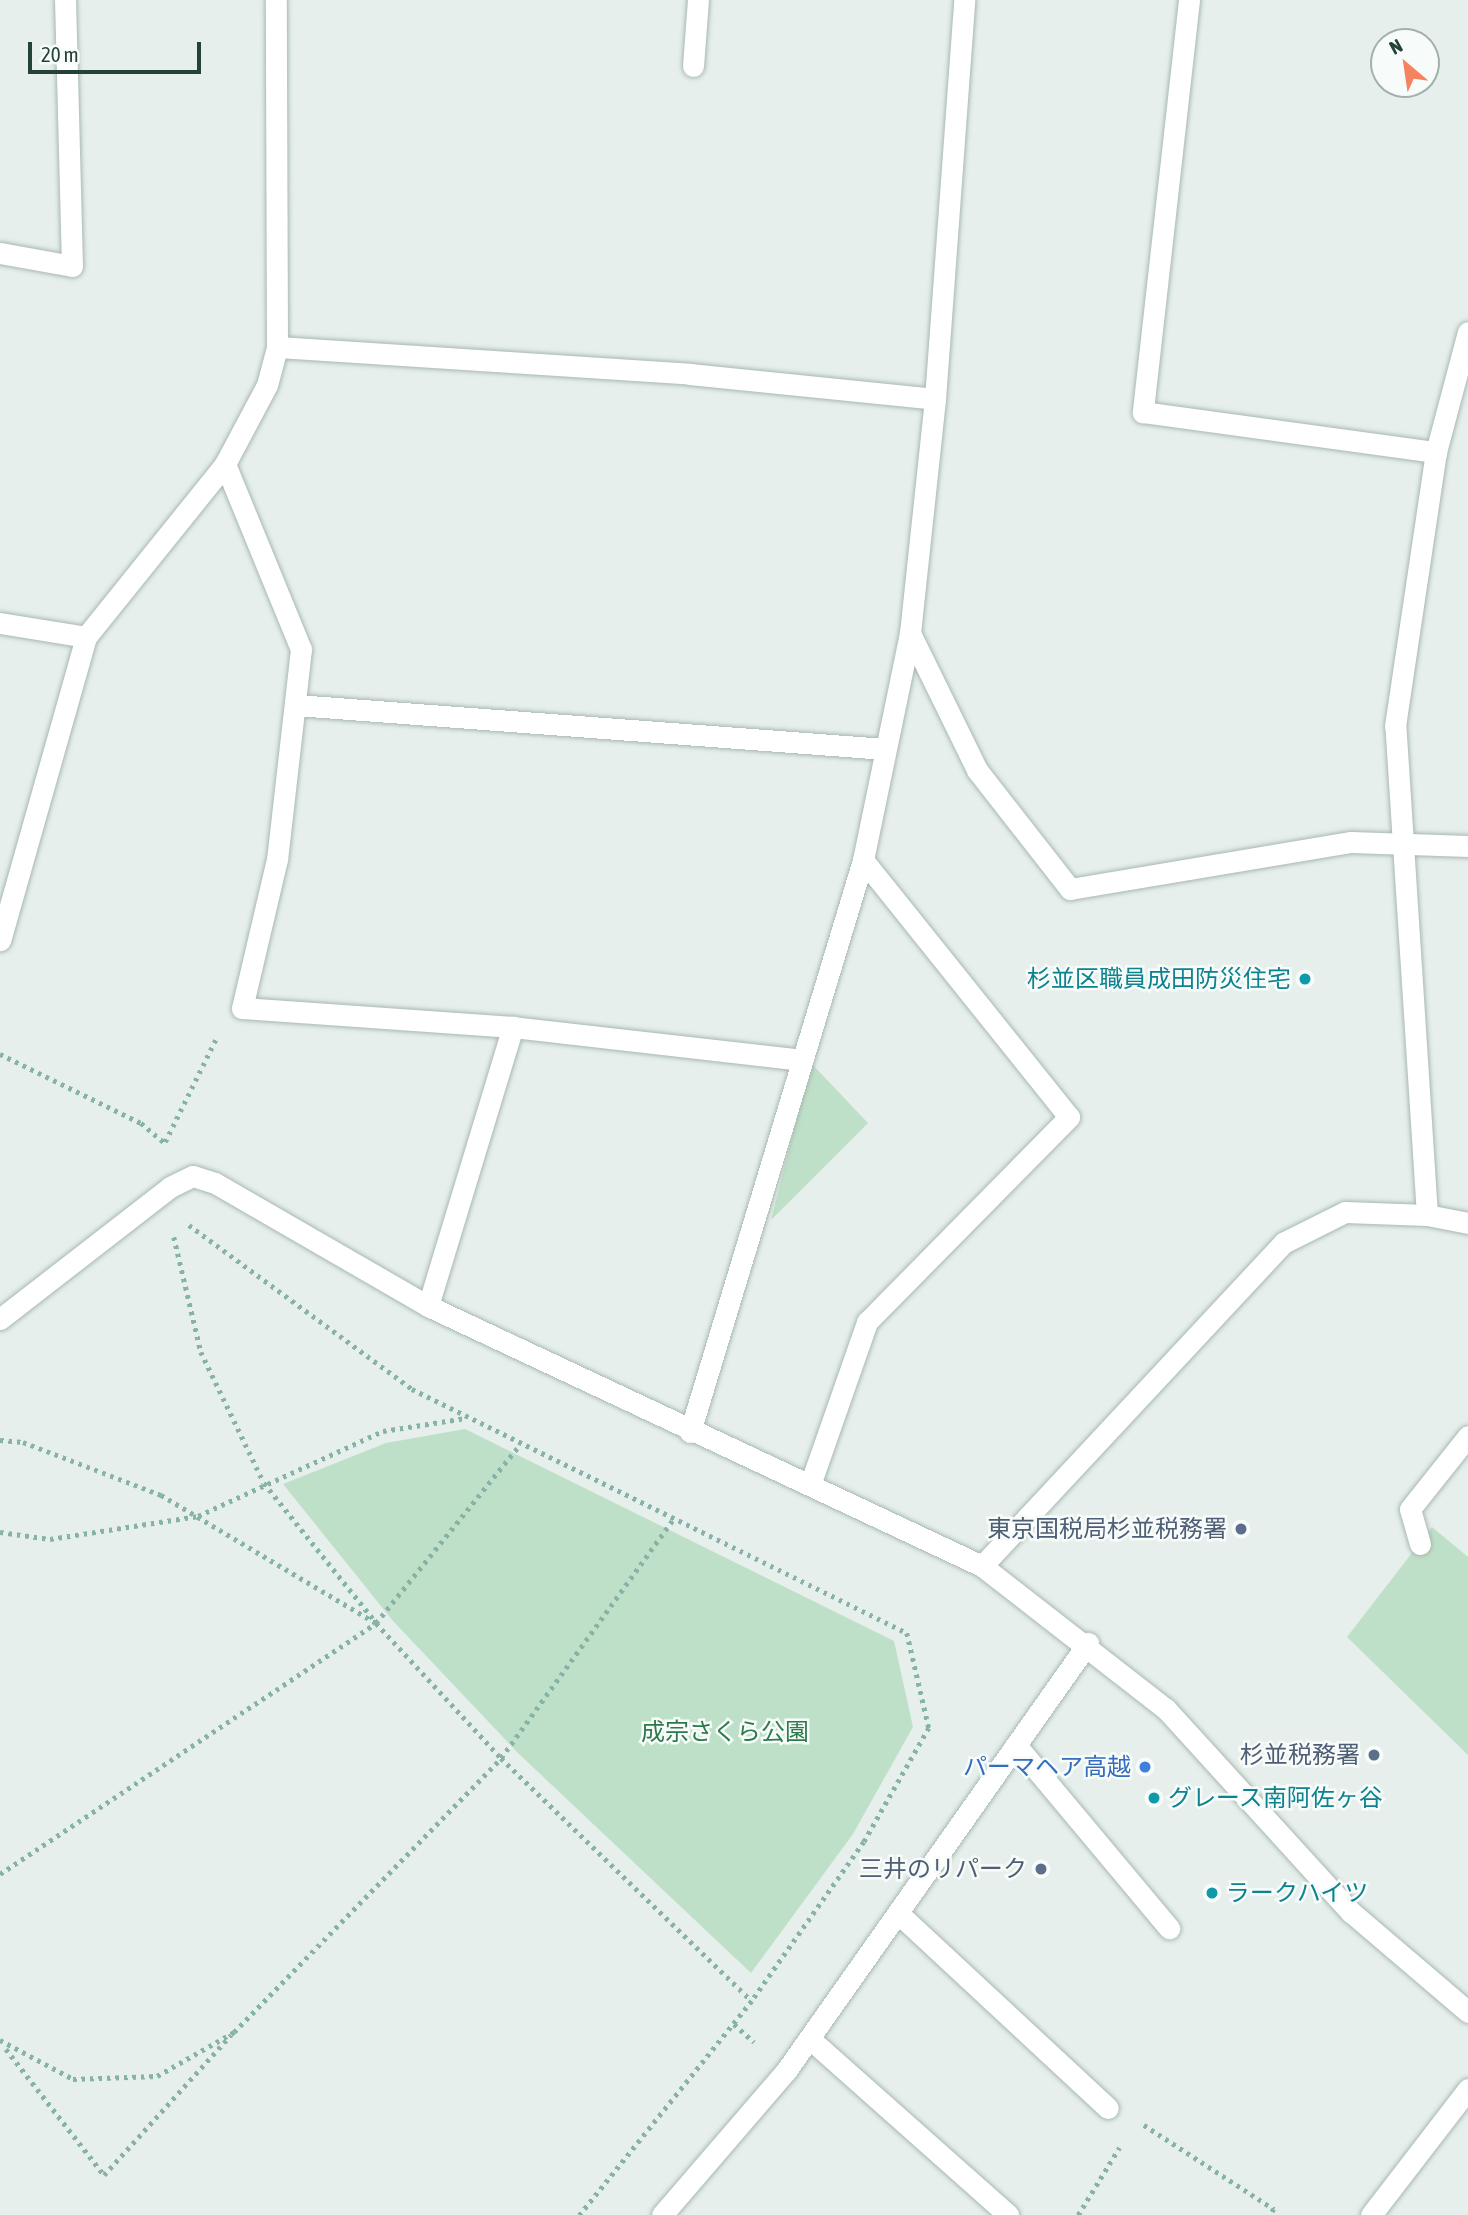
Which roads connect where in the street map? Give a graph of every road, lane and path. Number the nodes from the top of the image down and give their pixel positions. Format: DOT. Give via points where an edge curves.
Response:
graph roads {
  1 [pos="65,0"];
  2 [pos="276,0"];
  3 [pos="698,0"];
  4 [pos="964,0"];
  5 [pos="1189,0"];
  6 [pos="693,66"];
  7 [pos="0,253"];
  8 [pos="1468,332"];
  9 [pos="277,347"];
  10 [pos="935,399"];
  11 [pos="1436,452"];
  12 [pos="225,464"];
  13 [pos="0,623"];
  14 [pos="910,633"];
  15 [pos="86,637"];
  16 [pos="296,705"];
  17 [pos="885,749"];
  18 [pos="1403,841"];
  19 [pos="1468,846"];
  20 [pos="863,860"];
  21 [pos="0,940"];
  22 [pos="242,1008"];
  23 [pos="513,1027"];
  24 [pos="0,1054"];
  25 [pos="801,1060"];
  26 [pos="165,1143"];
  27 [pos="193,1176"];
  28 [pos="1427,1215"];
  29 [pos="179,1217"];
  30 [pos="171,1222"];
  31 [pos="1468,1223"];
  32 [pos="428,1306"];
  33 [pos="0,1319"];
  34 [pos="467,1418"];
  35 [pos="690,1432"];
  36 [pos="1468,1437"];
  37 [pos="0,1440"];
  38 [pos="519,1446"];
  39 [pos="811,1482"];
  40 [pos="264,1483"];
  41 [pos="198,1516"];
  42 [pos="675,1517"];
  43 [pos="0,1532"];
  44 [pos="1420,1544"];
  45 [pos="982,1566"];
  46 [pos="376,1623"];
  47 [pos="1088,1643"];
  48 [pos="1016,1745"];
  49 [pos="501,1758"];
  50 [pos="0,1874"];
  51 [pos="900,1914"];
  52 [pos="1169,1928"];
  53 [pos="752,2001"];
  54 [pos="1468,2012"];
  55 [pos="234,2032"];
  56 [pos="810,2039"];
  57 [pos="0,2040"];
  58 [pos="6,2048"];
  59 [pos="1468,2090"];
  60 [pos="1108,2108"];
  61 [pos="580,2215"];
  62 [pos="662,2215"];
  63 [pos="1007,2215"];
  64 [pos="1078,2215"];
  65 [pos="1270,2215"];
  66 [pos="1371,2215"];
  1 -- 7 [label="street" via="72,266"];
  2 -- 9 [label="street"];
  3 -- 6 [label="street"];
  4 -- 10 [label="street"];
  5 -- 11 [label="street" via="1143,412"];
  8 -- 11 [label="street"];
  9 -- 10 [label="street" via="690,374"];
  9 -- 12 [label="street" via="267,385"];
  10 -- 14 [label="street"];
  11 -- 18 [label="street" via="1395,726"];
  12 -- 15 [label="street"];
  12 -- 16 [label="street" via="301,649"];
  13 -- 15 [label="street"];
  14 -- 17 [label="street"];
  14 -- 18 [label="street" via="977,770 1070,889 1351,842"];
  15 -- 21 [label="street"];
  16 -- 17 [label="street"];
  16 -- 22 [label="street" via="277,859"];
  17 -- 20 [label="street"];
  18 -- 19 [label="street"];
  18 -- 28 [label="street"];
  20 -- 25 [label="street"];
  20 -- 39 [label="street" via="1069,1117 867,1322"];
  22 -- 23 [label="street"];
  22 -- 26 [label="path" via="223,1026"];
  23 -- 25 [label="street"];
  23 -- 32 [label="street"];
  24 -- 26 [label="path" via="141,1123"];
  25 -- 35 [label="street"];
  26 -- 27 [label="path"];
  27 -- 32 [label="street"];
  27 -- 33 [label="street" via="170,1187"];
  28 -- 31 [label="street"];
  28 -- 45 [label="street" via="1345,1212 1283,1243"];
  29 -- 34 [label="path" via="412,1389"];
  30 -- 40 [label="path" via="201,1352"];
  32 -- 35 [label="street"];
  34 -- 38 [label="path"];
  34 -- 40 [label="path" via="383,1431"];
  35 -- 39 [label="street"];
  36 -- 44 [label="street" via="1410,1509"];
  37 -- 41 [label="path" via="23,1442 149,1490"];
  38 -- 42 [label="path"];
  38 -- 46 [label="path"];
  39 -- 45 [label="street"];
  40 -- 41 [label="path"];
  40 -- 46 [label="path"];
  41 -- 43 [label="path" via="50,1539"];
  41 -- 46 [label="path"];
  42 -- 49 [label="path"];
  42 -- 53 [label="path" via="907,1633 929,1728 864,1842"];
  45 -- 47 [label="street"];
  46 -- 49 [label="path"];
  46 -- 50 [label="path"];
  47 -- 48 [label="street"];
  47 -- 54 [label="street" via="1166,1709 1351,1913"];
  48 -- 51 [label="street"];
  48 -- 52 [label="street"];
  49 -- 53 [label="path"];
  49 -- 55 [label="path"];
  51 -- 56 [label="street"];
  51 -- 60 [label="street"];
  53 -- 61 [label="path"];
  55 -- 58 [label="path" via="156,2076 73,2080"];
  55 -- 58 [label="path" via="104,2175"];
  56 -- 62 [label="street"];
  56 -- 63 [label="street"];
  57 -- 58 [label="path"];
  59 -- 66 [label="street"];
  60 -- 64 [label="path" via="1125,2138"];
  60 -- 65 [label="path" via="1159,2132 1275,2209"];
}
